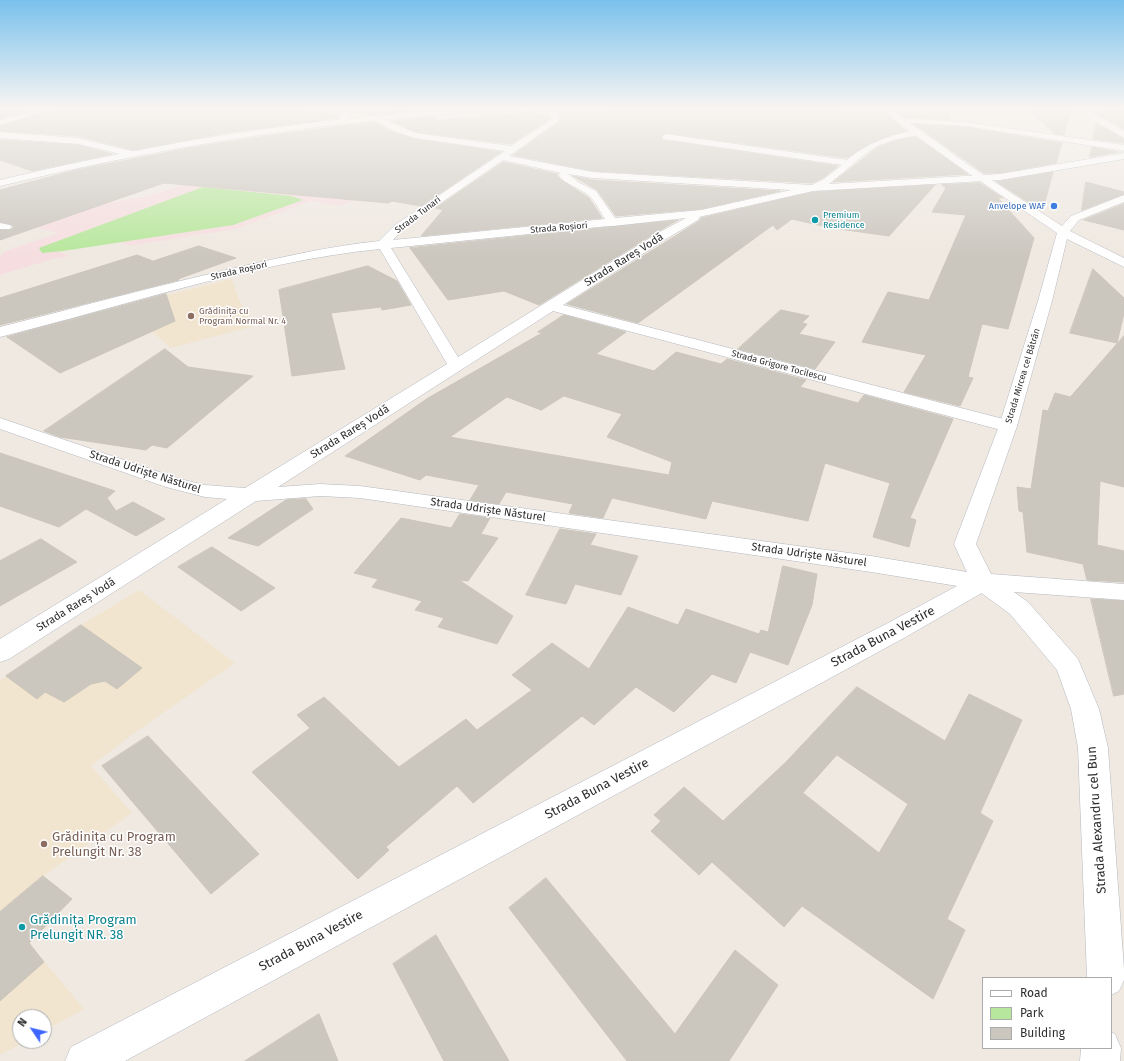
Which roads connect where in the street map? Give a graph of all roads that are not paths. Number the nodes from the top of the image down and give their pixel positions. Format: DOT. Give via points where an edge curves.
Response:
graph roads {
  1 [pos="122,157"];
  2 [pos="501,157"];
  3 [pos="803,157"];
  4 [pos="857,157"];
  5 [pos="951,157"];
  6 [pos="1121,157"];
  7 [pos="849,163"];
  8 [pos="558,170"];
  9 [pos="982,178"];
  10 [pos="0,184"];
  11 [pos="813,188"];
  12 [pos="1124,198"];
  13 [pos="701,214"];
  14 [pos="637,220"];
  15 [pos="613,223"];
  16 [pos="1063,232"];
  17 [pos="662,236"];
  18 [pos="383,244"];
  19 [pos="1124,264"];
  20 [pos="551,306"];
  21 [pos="0,332"];
  22 [pos="456,366"];
  23 [pos="1008,426"];
  24 [pos="4,428"];
  25 [pos="251,495"];
  26 [pos="984,582"];
  27 [pos="1124,592"];
  28 [pos="0,652"];
  29 [pos="1106,977"];
  30 [pos="1101,1049"];
  31 [pos="85,1061"];
  32 [pos="1100,1061"];
  1 -- 10 [label="street"];
  2 -- 8 [label="street"];
  2 -- 18 [label="street, Strada Tunari" via="399,227"];
  3 -- 7 [label="street"];
  4 -- 7 [label="street"];
  5 -- 9 [label="street"];
  6 -- 9 [label="street, Strada Roșiori"];
  7 -- 11 [label="street" via="836,177"];
  8 -- 11 [label="street" via="593,175"];
  8 -- 15 [label="street" via="574,184 592,193"];
  9 -- 11 [label="street, Strada Roșiori"];
  9 -- 16 [label="street"];
  11 -- 13 [label="street, Strada Roșiori"];
  12 -- 16 [label="street, Strada Mircea cel Bătrân" via="1075,218"];
  13 -- 14 [label="street, Strada Roșiori"];
  13 -- 17 [label="street, Strada Rareș Vodă"];
  14 -- 15 [label="street, Strada Roșiori"];
  14 -- 17 [label="street" via="657,230"];
  15 -- 18 [label="street, Strada Roșiori"];
  16 -- 19 [label="street"];
  16 -- 23 [label="street, Strada Mircea cel Bătrân"];
  17 -- 20 [label="street, Strada Rareș Vodă"];
  18 -- 21 [label="street, Strada Roșiori" via="306,256 231,273"];
  18 -- 22 [label="street"];
  20 -- 22 [label="street, Strada Rareș Vodă"];
  20 -- 23 [label="street, Strada Grigore Tocilescu"];
  22 -- 25 [label="street, Strada Rareș Vodă"];
  23 -- 26 [label="street, Strada Mircea cel Bătrân" via="965,544"];
  24 -- 25 [label="street, Strada Udriște Năsturel" via="173,483 205,491"];
  25 -- 26 [label="street, Strada Udriște Năsturel" via="320,490 360,492"];
  25 -- 28 [label="street, Strada Rareș Vodă"];
  26 -- 27 [label="street"];
  26 -- 29 [label="street, Strada Alexandru cel Bun" via="1019,608 1043,634 1068,666 1085,709 1093,748"];
  26 -- 31 [label="street, Strada Buna Vestire"];
  30 -- 32 [label="street"];
}
